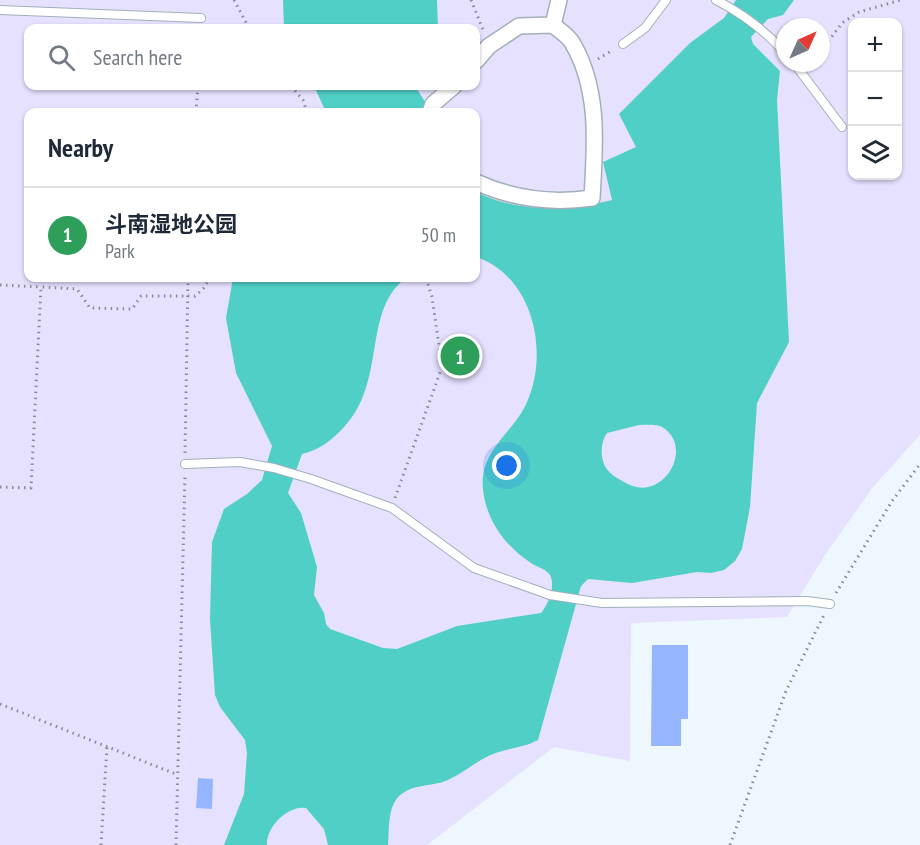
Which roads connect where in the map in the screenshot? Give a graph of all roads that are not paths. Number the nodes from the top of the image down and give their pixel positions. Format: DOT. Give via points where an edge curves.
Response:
graph roads {
  1 [pos="559,0"];
  2 [pos="666,0"];
  3 [pos="716,0"];
  4 [pos="0,10"];
  5 [pos="201,18"];
  6 [pos="553,25"];
  7 [pos="776,42"];
  8 [pos="623,44"];
  9 [pos="480,56"];
  10 [pos="801,72"];
  11 [pos="449,90"];
  12 [pos="432,108"];
  13 [pos="842,127"];
  14 [pos="480,183"];
  15 [pos="185,465"];
  16 [pos="830,604"];
  1 -- 6 [label="street"];
  2 -- 8 [label="lane" via="645,28"];
  3 -- 7 [label="lane" via="733,8"];
  4 -- 5 [label="lane"];
  6 -- 9 [label="street" via="519,26"];
  6 -- 14 [label="street" via="572,42 583,67 596,124 592,198 543,201"];
  10 -- 13 [label="lane"];
  11 -- 12 [label="street"];
  15 -- 16 [label="lane" via="240,462 274,468 392,508 474,568 550,595 602,603"];
}
